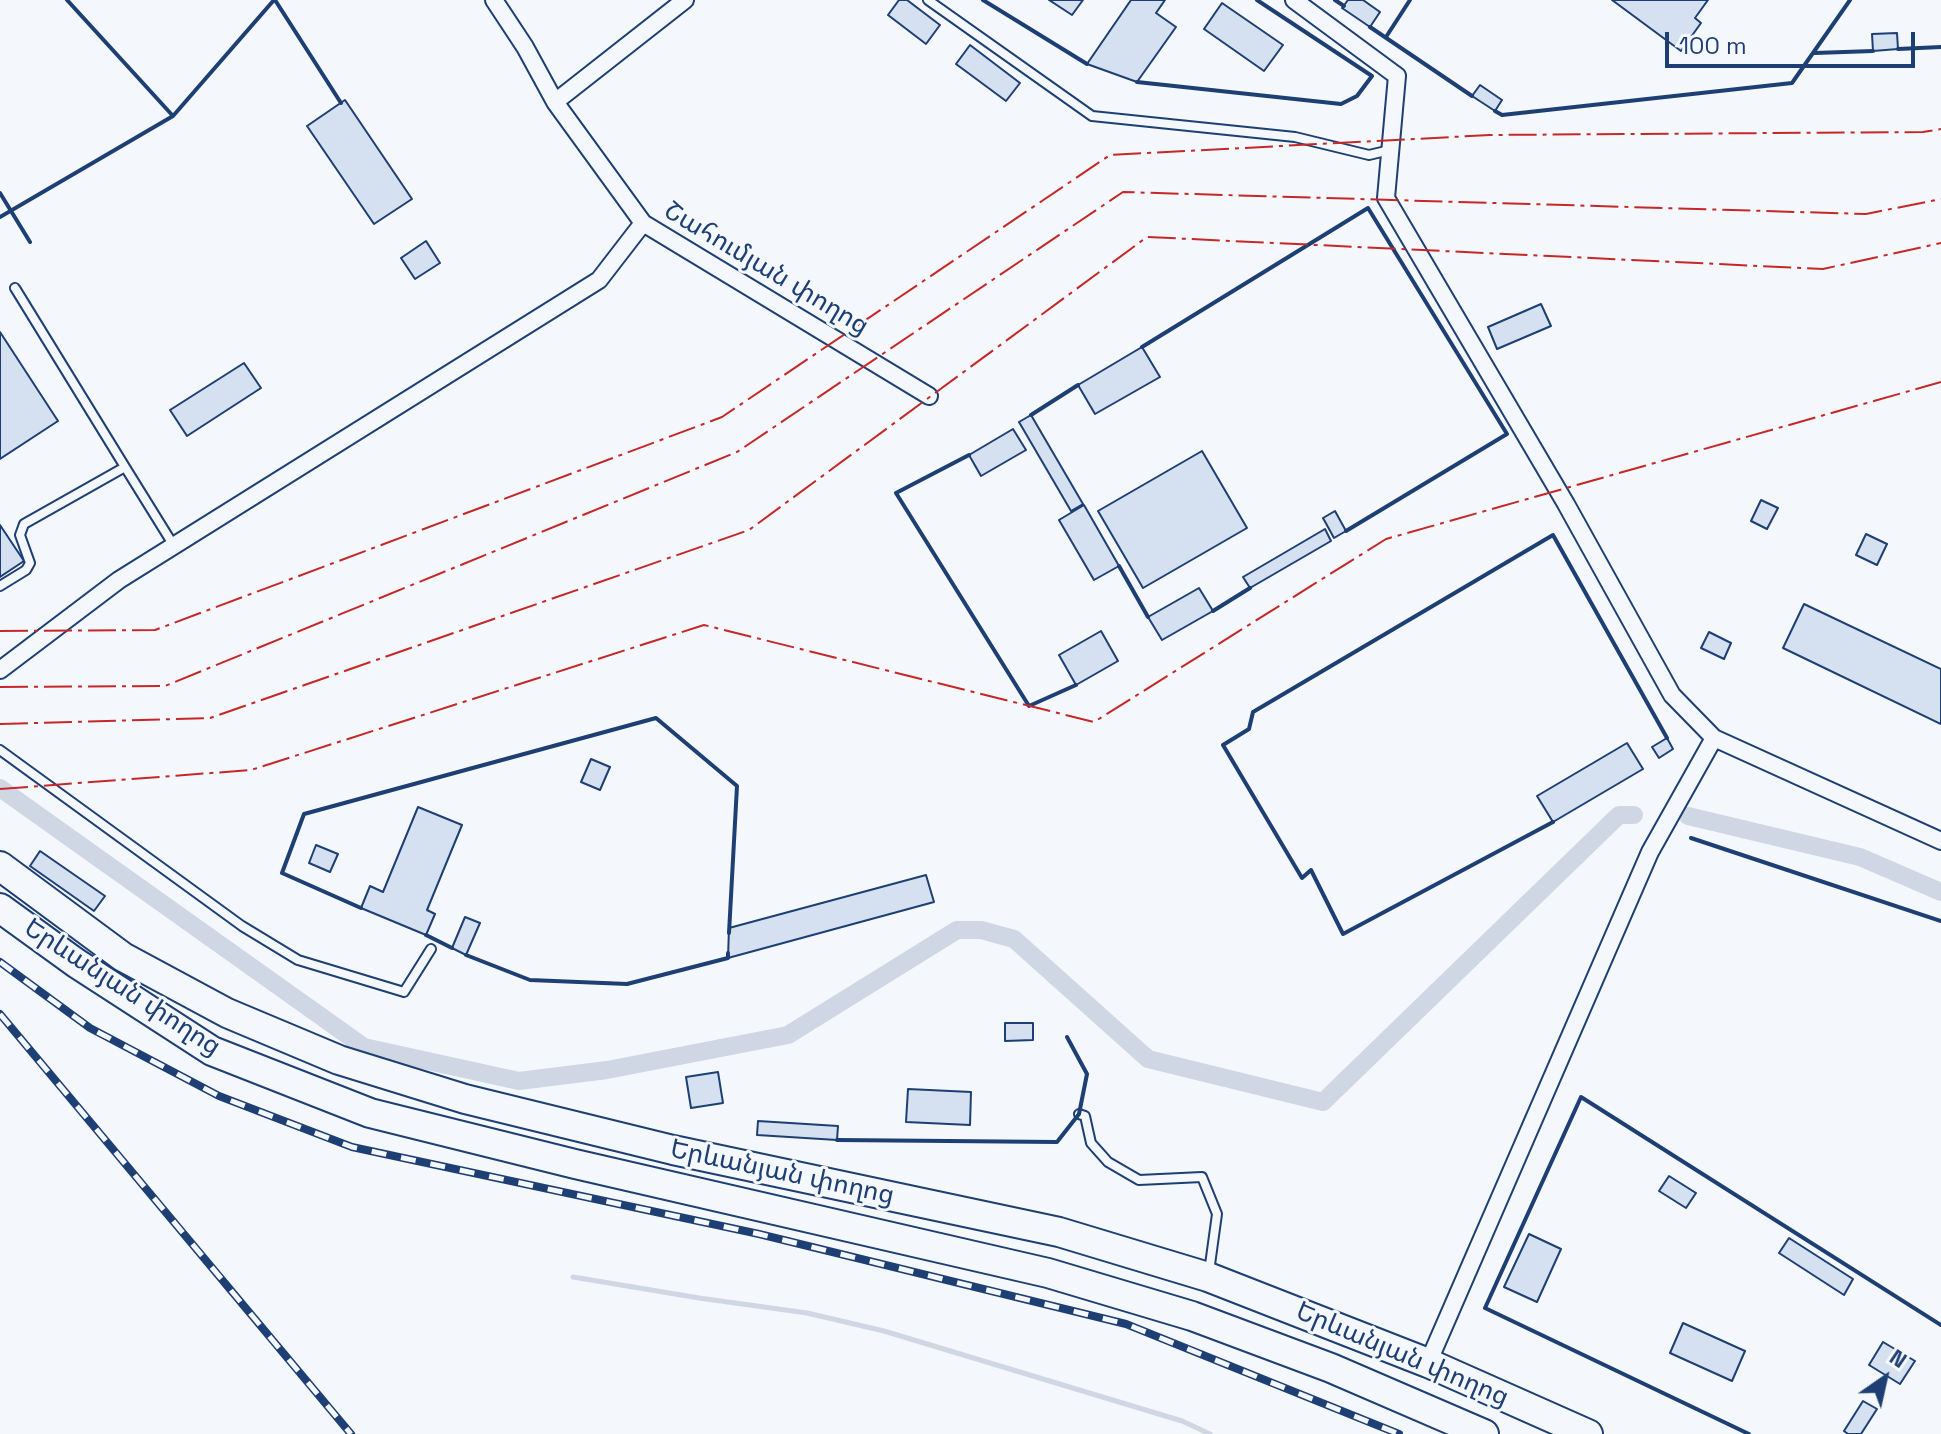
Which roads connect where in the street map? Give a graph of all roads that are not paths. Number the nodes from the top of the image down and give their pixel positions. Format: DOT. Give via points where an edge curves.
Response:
graph roads {
  1 [pos="494,0"];
  2 [pos="685,0"];
  3 [pos="928,0"];
  4 [pos="1294,0"];
  5 [pos="555,102"];
  6 [pos="1390,150"];
  7 [pos="643,223"];
  8 [pos="15,288"];
  9 [pos="929,396"];
  10 [pos="125,467"];
  11 [pos="174,546"];
  12 [pos="0,586"];
  13 [pos="0,670"];
  14 [pos="1714,738"];
  15 [pos="0,750"];
  16 [pos="1941,841"];
  17 [pos="0,866"];
  18 [pos="0,908"];
  19 [pos="431,949"];
  20 [pos="1079,1114"];
  21 [pos="1208,1277"];
  22 [pos="1428,1363"];
  23 [pos="1484,1434"];
  24 [pos="1588,1434"];
  1 -- 5 [label="street, Շահումյան փողոց"];
  2 -- 5 [label="street"];
  3 -- 6 [label="lane" via="1092,116 1295,137 1369,155"];
  4 -- 6 [label="street" via="1397,76"];
  5 -- 7 [label="street, Շահումյան փողոց"];
  6 -- 14 [label="street" via="1386,198 1672,695"];
  7 -- 9 [label="street, Շահումյան փողոց"];
  7 -- 11 [label="street" via="599,280"];
  8 -- 10 [label="lane"];
  10 -- 11 [label="lane"];
  10 -- 12 [label="lane" via="24,524 20,535 30,563"];
  11 -- 13 [label="street" via="119,580"];
  14 -- 16 [label="street"];
  14 -- 22 [label="street" via="1650,852"];
  15 -- 19 [label="lane" via="242,926 298,960 404,992"];
  17 -- 21 [label="highway, Երևանյան փողոց" via="123,957 227,1013 339,1060 465,1099 673,1150 1059,1232"];
  18 -- 23 [label="highway, Երևանյան փողոց" via="212,1051 370,1113 1048,1273 1192,1316"];
  20 -- 21 [label="lane" via="1085,1116 1091,1143 1108,1162 1139,1180 1202,1177 1217,1214"];
  21 -- 22 [label="highway, Երևանյան փողոց"];
  22 -- 24 [label="highway, Երևանյան փողոց"];
}
